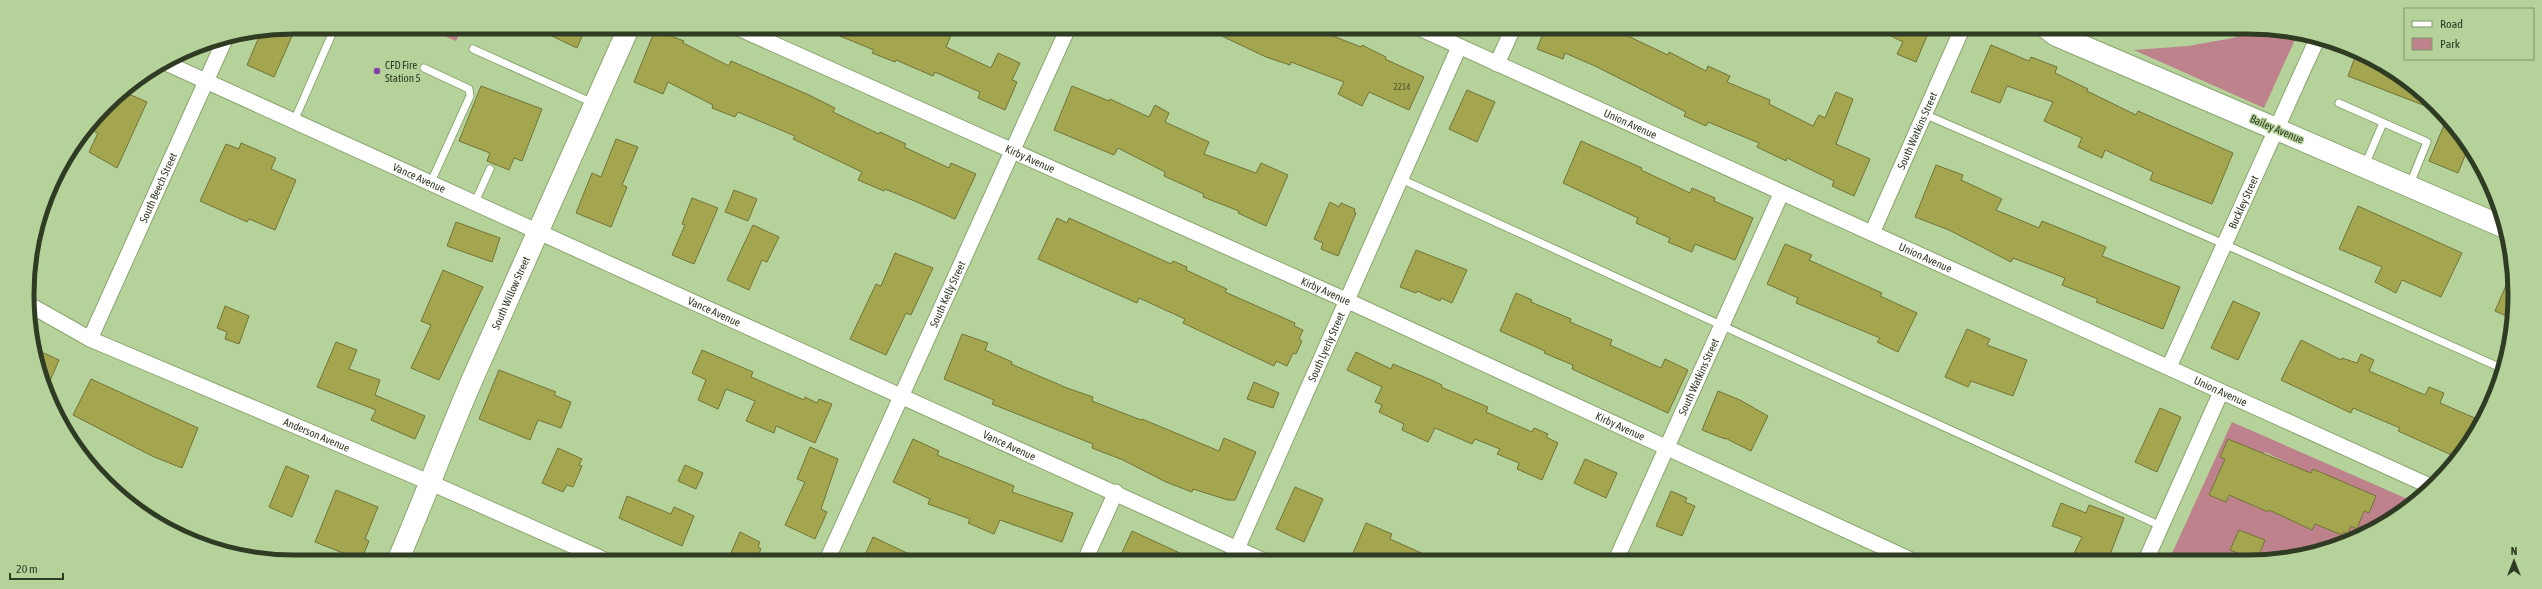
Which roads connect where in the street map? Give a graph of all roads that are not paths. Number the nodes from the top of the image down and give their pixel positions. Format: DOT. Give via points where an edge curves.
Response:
graph roads {
  1 [pos="332,34"];
  2 [pos="626,34"];
  3 [pos="751,34"];
  4 [pos="1062,34"];
  5 [pos="1432,34"];
  6 [pos="1510,34"];
  7 [pos="1960,34"];
  8 [pos="2055,34"];
  9 [pos="2314,43"];
  10 [pos="223,44"];
  11 [pos="1460,47"];
  12 [pos="473,49"];
  13 [pos="1497,64"];
  14 [pos="171,65"];
  15 [pos="424,68"];
  16 [pos="207,82"];
  17 [pos="2339,103"];
  18 [pos="595,104"];
  19 [pos="1924,114"];
  20 [pos="294,121"];
  21 [pos="2383,123"];
  22 [pos="2276,129"];
  23 [pos="1012,150"];
  24 [pos="2364,167"];
  25 [pos="490,169"];
  26 [pos="1401,179"];
  27 [pos="431,182"];
  28 [pos="2409,186"];
  29 [pos="1781,194"];
  30 [pos="475,202"];
  31 [pos="2498,225"];
  32 [pos="539,230"];
  33 [pos="1872,232"];
  34 [pos="2224,244"];
  35 [pos="1348,301"];
  36 [pos="35,308"];
  37 [pos="1722,326"];
  38 [pos="90,339"];
  39 [pos="2498,366"];
  40 [pos="2170,367"];
  41 [pos="2221,392"];
  42 [pos="902,396"];
  43 [pos="1668,448"];
  44 [pos="432,483"];
  45 [pos="2426,484"];
  46 [pos="1116,492"];
  47 [pos="2161,526"];
  48 [pos="1234,554"];
  49 [pos="400,555"];
  50 [pos="594,555"];
  51 [pos="829,555"];
  52 [pos="1087,555"];
  53 [pos="1618,555"];
  54 [pos="1900,555"];
  55 [pos="2148,555"];
  1 -- 20 [label="lane"];
  2 -- 18 [label="main road, South Willow Street"];
  3 -- 23 [label="street, Kirby Avenue"];
  4 -- 23 [label="street, South Kelly Street"];
  5 -- 11 [label="street, Union Avenue"];
  6 -- 13 [label="street"];
  7 -- 19 [label="street, South Watkins Street"];
  8 -- 22 [label="main road, Bailey Avenue"];
  9 -- 22 [label="street, Buckley Street"];
  10 -- 16 [label="street, South Beech Street"];
  11 -- 13 [label="street, Union Avenue"];
  11 -- 26 [label="street, South Lyerly Street"];
  12 -- 18 [label="lane"];
  13 -- 29 [label="street, Union Avenue"];
  14 -- 16 [label="street, Vance Avenue"];
  15 -- 27 [label="lane" via="469,89 470,96"];
  16 -- 20 [label="street, Vance Avenue"];
  16 -- 38 [label="street, South Beech Street"];
  17 -- 21 [label="lane"];
  18 -- 32 [label="main road, South Willow Street"];
  19 -- 33 [label="street, South Watkins Street"];
  19 -- 34 [label="lane"];
  20 -- 27 [label="street, Vance Avenue"];
  21 -- 24 [label="lane"];
  21 -- 28 [label="lane" via="2426,142"];
  22 -- 24 [label="main road, Bailey Avenue"];
  22 -- 34 [label="street, Buckley Street"];
  23 -- 35 [label="street, Kirby Avenue"];
  23 -- 42 [label="street, South Kelly Street"];
  24 -- 28 [label="main road, Bailey Avenue"];
  25 -- 30 [label="lane"];
  26 -- 35 [label="street, South Lyerly Street"];
  26 -- 37 [label="lane"];
  27 -- 30 [label="street, Vance Avenue"];
  28 -- 31 [label="main road, Bailey Avenue"];
  29 -- 33 [label="street, Union Avenue"];
  29 -- 37 [label="street, South Watkins Street"];
  30 -- 32 [label="street, Vance Avenue"];
  32 -- 42 [label="street, Vance Avenue"];
  32 -- 44 [label="main road, South Willow Street" via="447,438"];
  33 -- 40 [label="street, Union Avenue"];
  34 -- 39 [label="lane"];
  34 -- 40 [label="street, Buckley Street"];
  35 -- 43 [label="street, Kirby Avenue"];
  35 -- 48 [label="street, South Lyerly Street"];
  36 -- 38 [label="street, Anderson Avenue"];
  37 -- 43 [label="street, South Watkins Street"];
  37 -- 47 [label="lane"];
  38 -- 44 [label="street, Anderson Avenue"];
  40 -- 41 [label="street, Union Avenue"];
  41 -- 45 [label="street, Union Avenue"];
  41 -- 47 [label="street"];
  42 -- 46 [label="street, Vance Avenue"];
  42 -- 51 [label="street, South Kelly Street"];
  43 -- 53 [label="street, South Watkins Street"];
  43 -- 54 [label="street, Kirby Avenue"];
  44 -- 49 [label="main road, South Willow Street"];
  44 -- 50 [label="street, Anderson Avenue"];
  46 -- 48 [label="street, Vance Avenue"];
  46 -- 52 [label="street"];
  47 -- 55 [label="street"];
}
